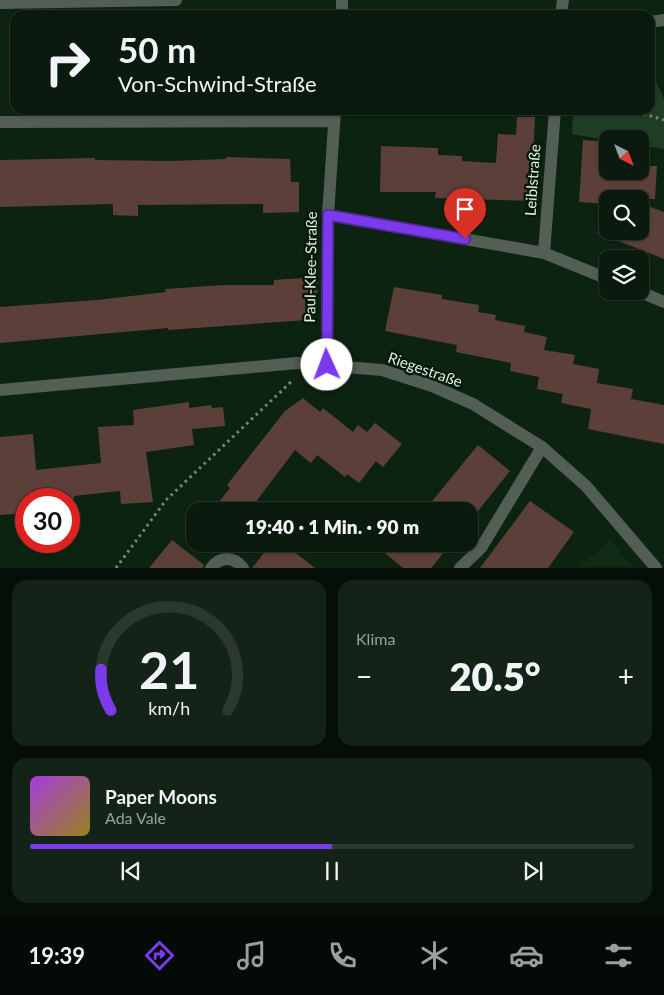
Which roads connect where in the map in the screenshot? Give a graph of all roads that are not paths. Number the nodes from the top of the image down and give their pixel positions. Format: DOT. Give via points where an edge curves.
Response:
graph roads {
  1 [pos="176,0"];
  2 [pos="0,3"];
  3 [pos="554,115"];
  4 [pos="335,116"];
  5 [pos="0,122"];
  6 [pos="328,215"];
  7 [pos="544,253"];
  8 [pos="599,275"];
  9 [pos="649,296"];
  10 [pos="664,302"];
  11 [pos="327,365"];
  12 [pos="0,390"];
  13 [pos="542,447"];
  14 [pos="211,568"];
  15 [pos="242,568"];
  16 [pos="460,568"];
  17 [pos="656,568"];
  1 -- 2 [label="street"];
  3 -- 7 [label="street, Leiblstraße"];
  4 -- 5 [label="street"];
  4 -- 6 [label="street, Paul-Klee-Straße"];
  6 -- 7 [label="street"];
  6 -- 11 [label="street, Paul-Klee-Straße"];
  7 -- 8 [label="street"];
  9 -- 10 [label="street"];
  11 -- 12 [label="street, Riegestraße" via="296,363"];
  11 -- 13 [label="street, Riegestraße" via="382,370 432,386 473,404"];
  13 -- 16 [label="street" via="481,548"];
  13 -- 17 [label="street, Riegestraße" via="586,486"];
  14 -- 15 [label="street" via="225,558 235,560"];
}
